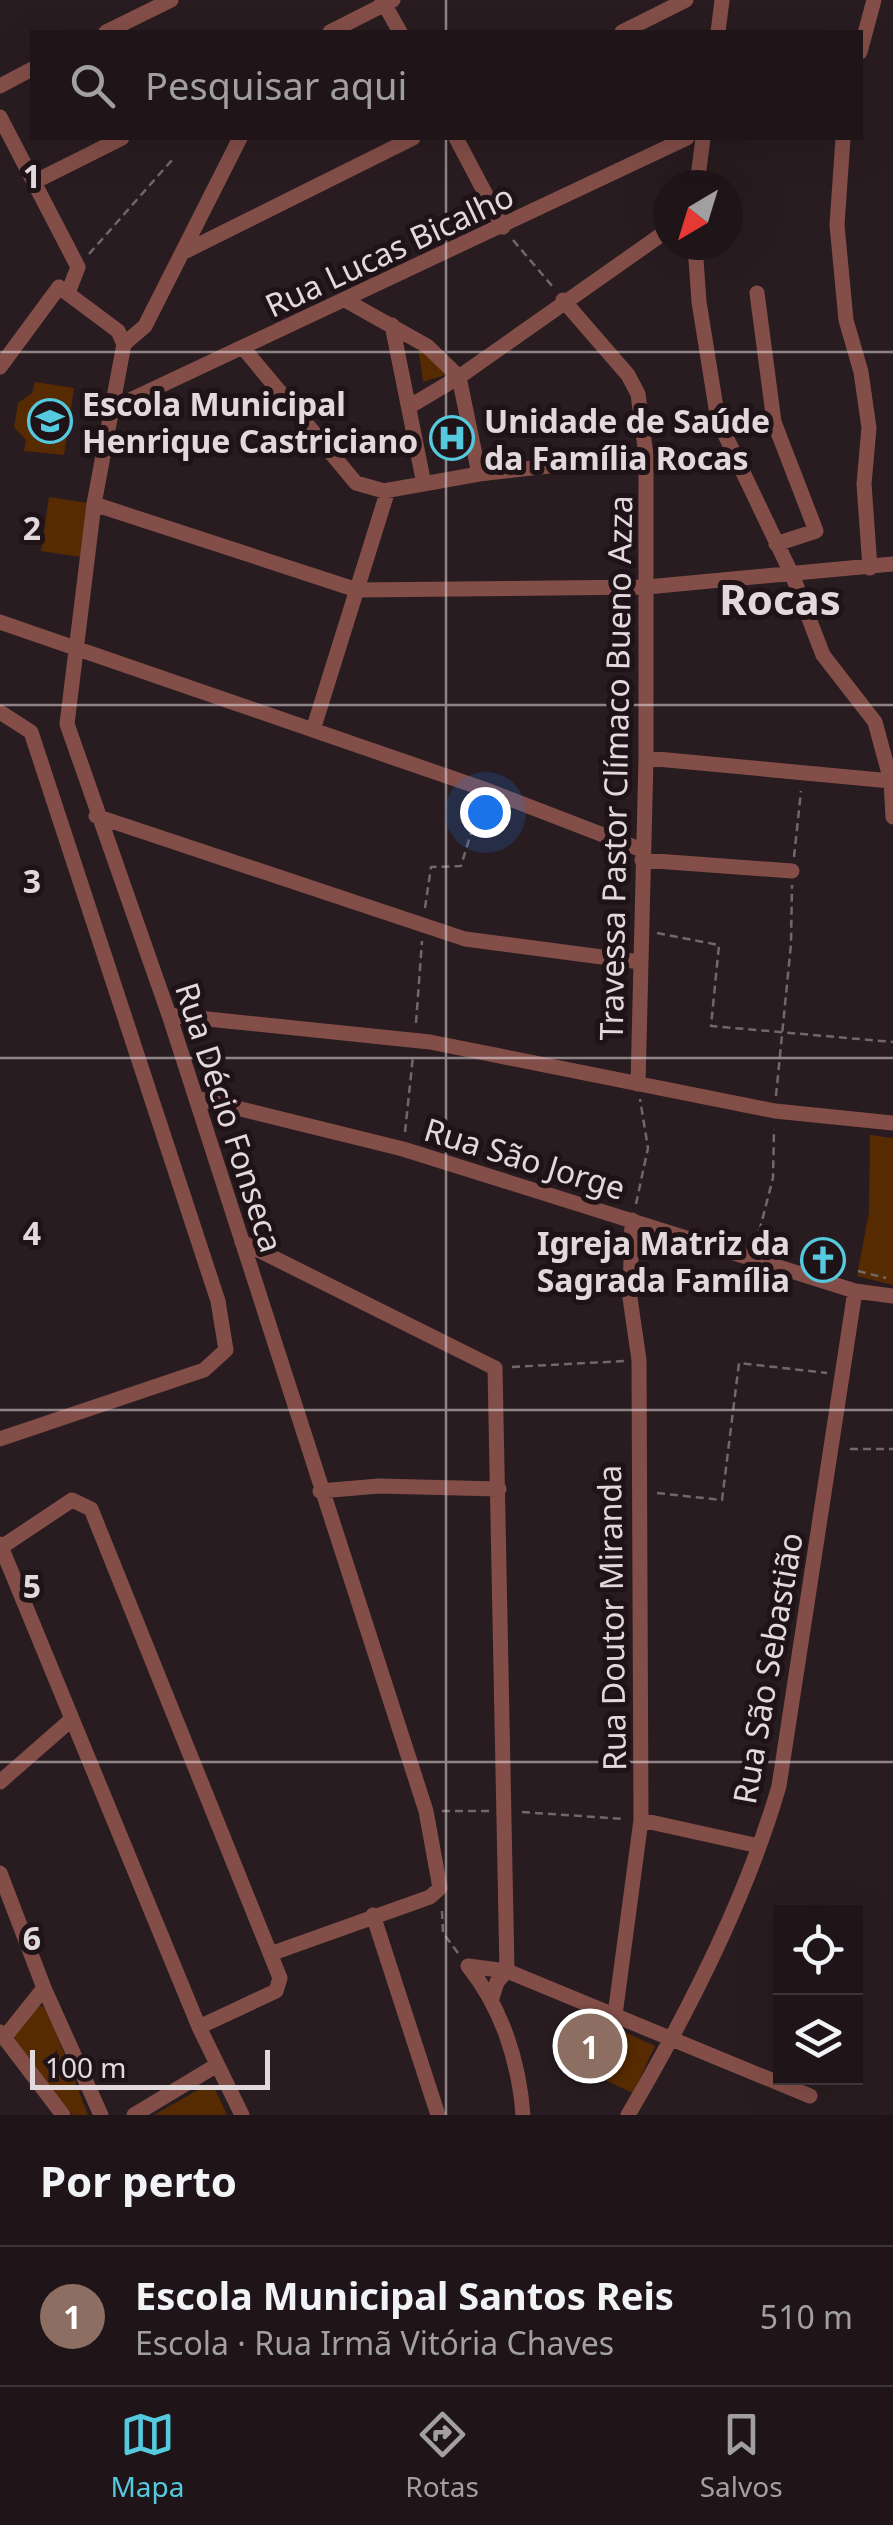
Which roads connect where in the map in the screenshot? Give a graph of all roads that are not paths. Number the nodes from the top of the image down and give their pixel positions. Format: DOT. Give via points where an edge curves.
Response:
graph roads {
  1 [pos="171,0"];
  2 [pos="686,0"];
  3 [pos="722,0"];
  4 [pos="874,0"];
  5 [pos="386,1"];
  6 [pos="110,30"];
  7 [pos="334,30"];
  8 [pos="399,30"];
  9 [pos="626,30"];
  10 [pos="718,30"];
  11 [pos="863,41"];
  12 [pos="30,71"];
  13 [pos="0,86"];
  14 [pos="0,117"];
  15 [pos="118,140"];
  16 [pos="239,140"];
  17 [pos="409,140"];
  18 [pos="457,140"];
  19 [pos="684,140"];
  20 [pos="704,140"];
  21 [pos="843,140"];
  22 [pos="699,170"];
  23 [pos="36,180"];
  24 [pos="503,227"];
  25 [pos="653,240"];
  26 [pos="186,251"];
  27 [pos="696,260"];
  28 [pos="61,291"];
  29 [pos="757,293"];
  30 [pos="345,300"];
  31 [pos="563,300"];
  32 [pos="392,325"];
  33 [pos="124,344"];
  34 [pos="244,349"];
  35 [pos="0,367"];
  36 [pos="459,377"];
  37 [pos="412,405"];
  38 [pos="113,408"];
  39 [pos="646,455"];
  40 [pos="479,474"];
  41 [pos="424,484"];
  42 [pos="386,490"];
  43 [pos="94,504"];
  44 [pos="776,544"];
  45 [pos="893,564"];
  46 [pos="870,568"];
  47 [pos="793,576"];
  48 [pos="647,587"];
  49 [pos="359,590"];
  50 [pos="0,622"];
  51 [pos="75,648"];
  52 [pos="0,712"];
  53 [pos="312,730"];
  54 [pos="646,758"];
  55 [pos="891,781"];
  56 [pos="96,816"];
  57 [pos="893,817"];
  58 [pos="642,855"];
  59 [pos="792,871"];
  60 [pos="640,962"];
  61 [pos="169,1015"];
  62 [pos="638,1084"];
  63 [pos="196,1098"];
  64 [pos="893,1123"];
  65 [pos="632,1220"];
  66 [pos="242,1242"];
  67 [pos="855,1291"];
  68 [pos="893,1296"];
  69 [pos="0,1439"];
  70 [pos="499,1489"];
  71 [pos="320,1491"];
  72 [pos="0,1547"];
  73 [pos="72,1719"];
  74 [pos="0,1782"];
  75 [pos="641,1820"];
  76 [pos="759,1846"];
  77 [pos="0,1873"];
  78 [pos="373,1915"];
  79 [pos="273,1953"];
  80 [pos="507,1970"];
  81 [pos="44,1988"];
  82 [pos="492,1998"];
  83 [pos="615,2015"];
  84 [pos="198,2026"];
  85 [pos="2,2035"];
  86 [pos="674,2038"];
  87 [pos="218,2065"];
  88 [pos="773,2077"];
  89 [pos="790,2085"];
  90 [pos="810,2096"];
  91 [pos="63,2115"];
  92 [pos="101,2115"];
  93 [pos="134,2115"];
  94 [pos="242,2115"];
  95 [pos="438,2115"];
  96 [pos="523,2115"];
  97 [pos="628,2115"];
  1 -- 6 [label="street"];
  2 -- 9 [label="street"];
  3 -- 10 [label="street"];
  4 -- 11 [label="street"];
  5 -- 7 [label="street"];
  5 -- 8 [label="street"];
  12 -- 13 [label="street"];
  14 -- 23 [label="street"];
  15 -- 23 [label="street"];
  16 -- 26 [label="street, Rua Décio Fonseca"];
  17 -- 26 [label="street"];
  18 -- 24 [label="street"];
  19 -- 24 [label="street, Rua Lucas Bicalho"];
  20 -- 22 [label="street"];
  21 -- 46 [label="street" via="838,225 846,320 869,428 864,484"];
  23 -- 28 [label="street" via="78,267"];
  24 -- 30 [label="street, Rua Lucas Bicalho"];
  25 -- 31 [label="street"];
  26 -- 33 [label="street, Rua Décio Fonseca" via="144,326"];
  27 -- 44 [label="street" via="718,420"];
  28 -- 33 [label="street" via="118,331"];
  28 -- 35 [label="street"];
  29 -- 44 [label="street" via="774,422 816,531"];
  30 -- 32 [label="street"];
  30 -- 34 [label="street, Rua Lucas Bicalho"];
  31 -- 36 [label="street"];
  31 -- 39 [label="street, Travessa Pastor Clímaco Bueno Azza" via="628,375 638,394"];
  32 -- 36 [label="street"];
  32 -- 37 [label="street"];
  33 -- 38 [label="street, Rua Décio Fonseca"];
  34 -- 38 [label="street, Rua Lucas Bicalho"];
  34 -- 42 [label="street" via="356,483"];
  36 -- 37 [label="street"];
  36 -- 40 [label="street"];
  37 -- 41 [label="street"];
  38 -- 43 [label="street, Rua Décio Fonseca"];
  39 -- 40 [label="street"];
  39 -- 48 [label="street, Travessa Pastor Clímaco Bueno Azza"];
  40 -- 41 [label="street"];
  41 -- 42 [label="street"];
  42 -- 49 [label="street"];
  43 -- 49 [label="street"];
  43 -- 51 [label="street, Rua Décio Fonseca"];
  44 -- 47 [label="street"];
  45 -- 46 [label="street"];
  46 -- 47 [label="street"];
  47 -- 48 [label="street"];
  47 -- 55 [label="street" via="824,655 874,722"];
  48 -- 49 [label="street"];
  48 -- 54 [label="street, Travessa Pastor Clímaco Bueno Azza"];
  49 -- 53 [label="street"];
  50 -- 51 [label="street"];
  51 -- 53 [label="street"];
  51 -- 56 [label="street, Rua Décio Fonseca" via="67,724"];
  52 -- 69 [label="street" via="31,732 218,1301 226,1350 204,1370"];
  53 -- 58 [label="street" via="484,789"];
  54 -- 55 [label="street"];
  54 -- 58 [label="street, Travessa Pastor Clímaco Bueno Azza"];
  55 -- 57 [label="street"];
  56 -- 60 [label="street" via="422,928"];
  56 -- 61 [label="street, Rua Décio Fonseca"];
  58 -- 59 [label="street"];
  58 -- 60 [label="street, Travessa Pastor Clímaco Bueno Azza"];
  60 -- 62 [label="street, Travessa Pastor Clímaco Bueno Azza"];
  61 -- 62 [label="street" via="415,1040"];
  61 -- 63 [label="street, Rua Décio Fonseca"];
  62 -- 64 [label="street" via="775,1111"];
  63 -- 65 [label="street, Rua São Jorge" via="403,1149"];
  63 -- 66 [label="street, Rua Décio Fonseca"];
  65 -- 67 [label="street, Rua São Jorge"];
  65 -- 75 [label="street, Rua Doutor Miranda"];
  66 -- 70 [label="street" via="495,1368"];
  66 -- 71 [label="street, Rua Décio Fonseca"];
  67 -- 68 [label="street, Rua São Jorge"];
  67 -- 76 [label="street, Rua São Sebastião" via="779,1786"];
  70 -- 71 [label="street"];
  70 -- 80 [label="street"];
  71 -- 78 [label="street, Rua Décio Fonseca" via="426,1810 440,1888"];
  72 -- 73 [label="street"];
  72 -- 79 [label="street" via="72,1500 92,1508"];
  73 -- 74 [label="street"];
  73 -- 84 [label="street"];
  75 -- 76 [label="street"];
  75 -- 83 [label="street, Rua Doutor Miranda"];
  76 -- 86 [label="street, Rua São Sebastião"];
  77 -- 81 [label="street"];
  78 -- 79 [label="street"];
  78 -- 95 [label="street"];
  79 -- 84 [label="street" via="280,1978 276,1991"];
  80 -- 82 [label="street"];
  80 -- 82 [label="street" via="468,1966"];
  80 -- 83 [label="street"];
  81 -- 85 [label="street"];
  81 -- 92 [label="street"];
  82 -- 96 [label="street"];
  83 -- 86 [label="street"];
  84 -- 87 [label="street"];
  85 -- 91 [label="street"];
  86 -- 88 [label="street"];
  86 -- 97 [label="street, Rua São Sebastião"];
  87 -- 93 [label="street"];
  87 -- 94 [label="street"];
  89 -- 90 [label="street"];
}
